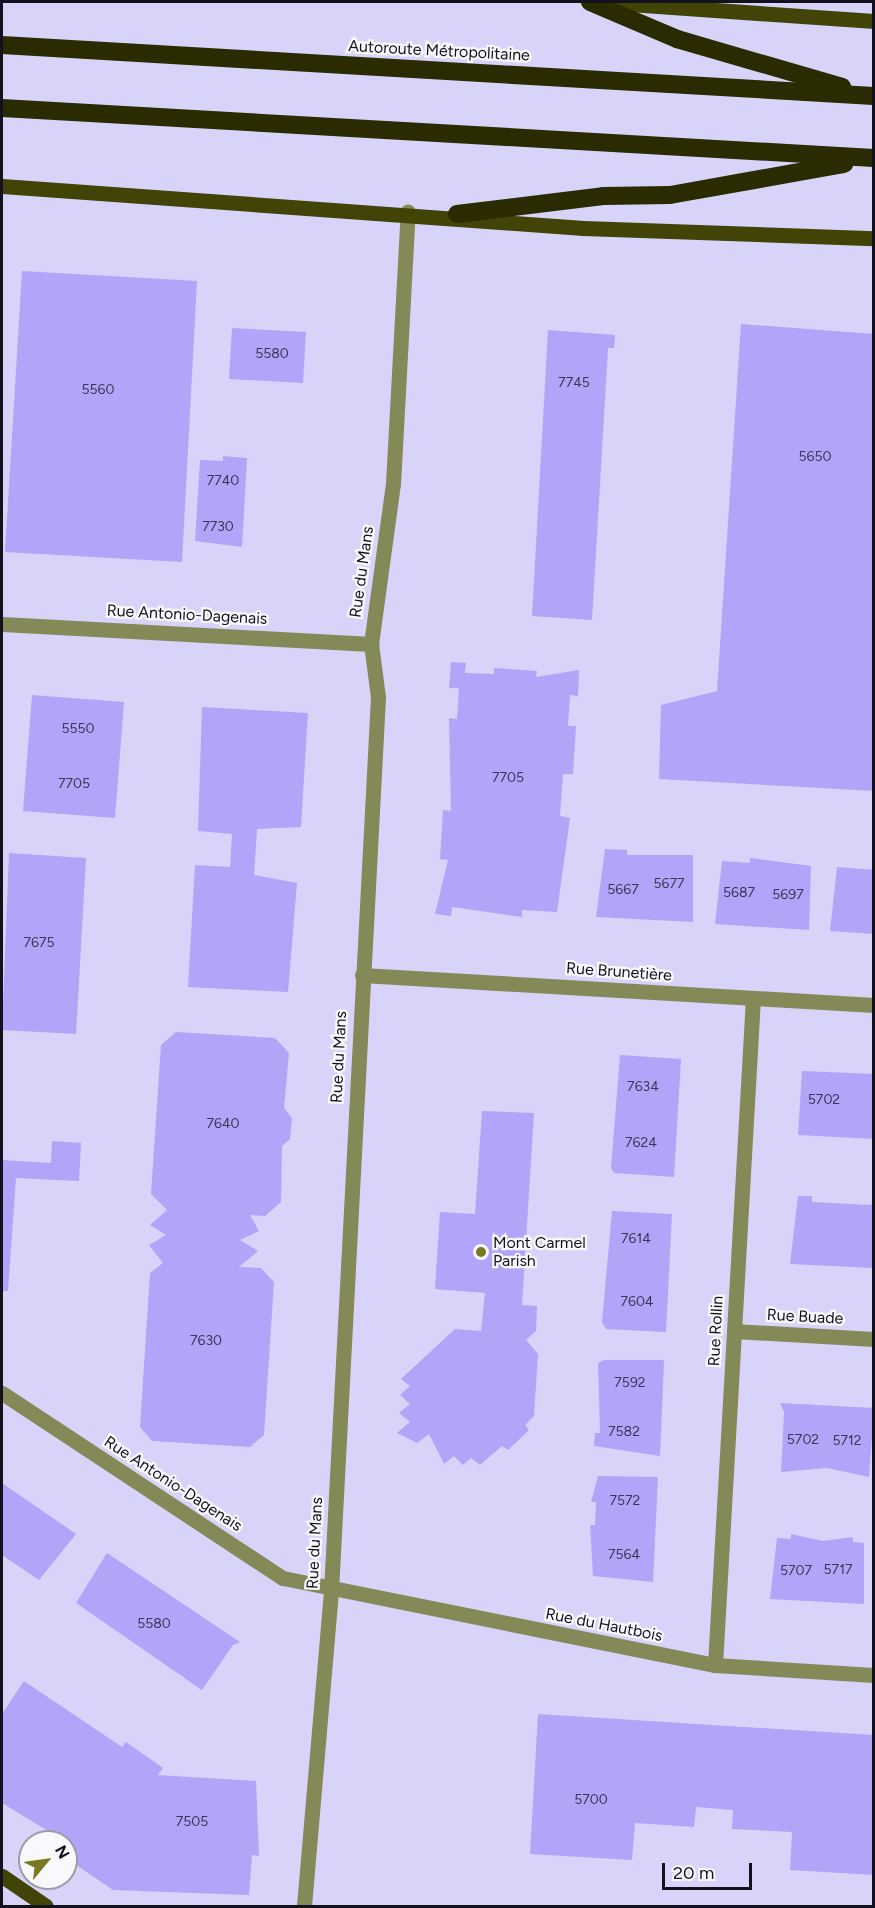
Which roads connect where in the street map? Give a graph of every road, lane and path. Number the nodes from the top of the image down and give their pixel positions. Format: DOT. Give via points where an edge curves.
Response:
graph roads {
  1 [pos="590,2"];
  2 [pos="601,2"];
  3 [pos="873,21"];
  4 [pos="2,45"];
  5 [pos="873,96"];
  6 [pos="2,108"];
  7 [pos="873,158"];
  8 [pos="2,186"];
  9 [pos="408,211"];
  10 [pos="457,214"];
  11 [pos="873,237"];
  12 [pos="2,624"];
  13 [pos="371,644"];
  14 [pos="362,975"];
  15 [pos="753,998"];
  16 [pos="873,1005"];
  17 [pos="734,1331"];
  18 [pos="873,1339"];
  19 [pos="2,1393"];
  20 [pos="331,1591"];
  21 [pos="715,1665"];
  22 [pos="873,1675"];
  23 [pos="2,1876"];
  24 [pos="46,1906"];
  25 [pos="304,1906"];
  1 -- 5 [label="highway" via="677,39"];
  2 -- 3 [label="main road"];
  4 -- 5 [label="highway, Autoroute Métropolitaine"];
  6 -- 7 [label="highway"];
  7 -- 10 [label="highway" via="670,195 603,196"];
  8 -- 9 [label="main road"];
  9 -- 10 [label="main road"];
  9 -- 13 [label="street, Rue du Mans" via="393,484"];
  10 -- 11 [label="main road" via="583,228"];
  12 -- 13 [label="street, Rue Antonio-Dagenais"];
  13 -- 14 [label="street, Rue du Mans" via="378,697"];
  14 -- 15 [label="street, Rue Brunetière"];
  14 -- 20 [label="street, Rue du Mans"];
  15 -- 16 [label="street, Rue Brunetière"];
  15 -- 17 [label="street, Rue Rollin"];
  17 -- 18 [label="street, Rue Buade"];
  17 -- 21 [label="street, Rue Rollin"];
  19 -- 20 [label="street, Rue Antonio-Dagenais" via="283,1578"];
  20 -- 21 [label="street, Rue du Hautbois"];
  20 -- 25 [label="street, Rue du Mans"];
  21 -- 22 [label="street, Rue du Hautbois"];
  23 -- 24 [label="main road"];
}
